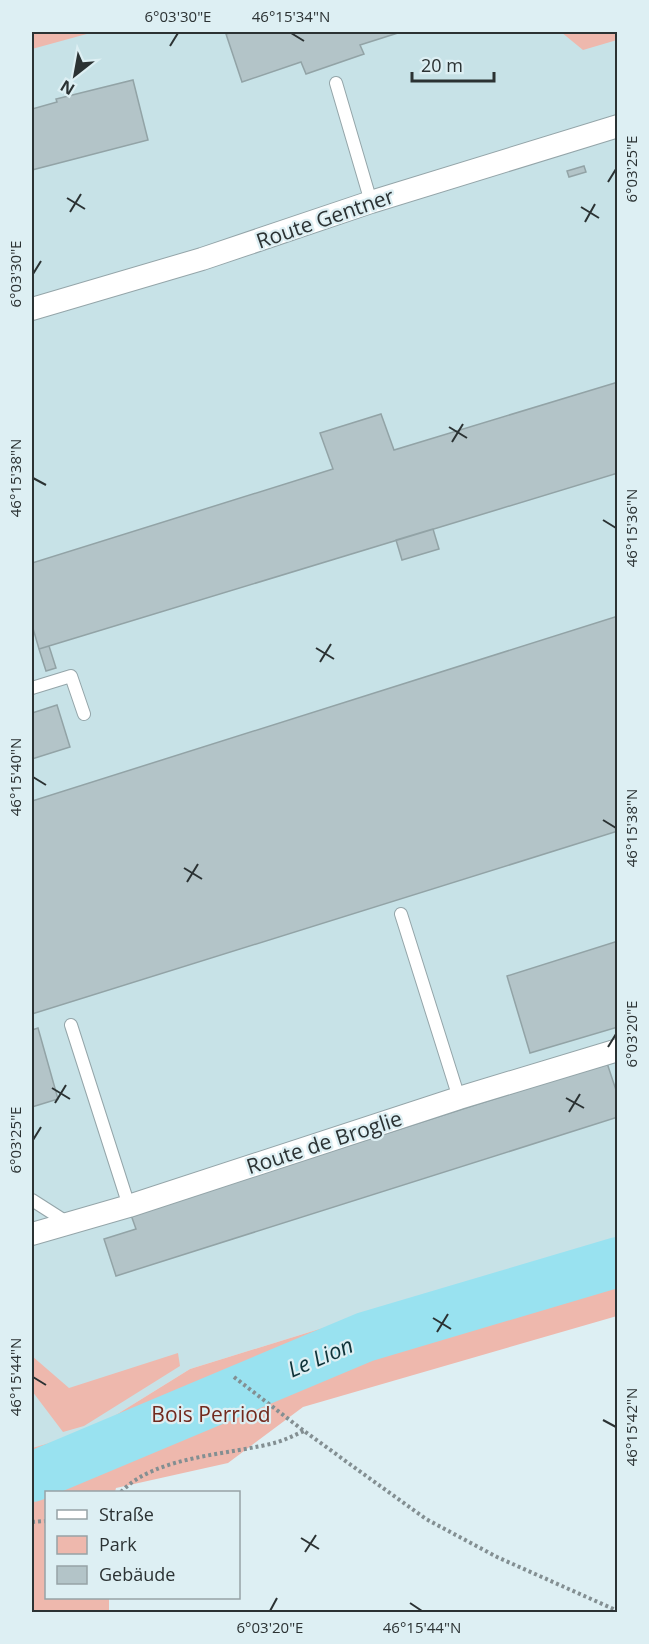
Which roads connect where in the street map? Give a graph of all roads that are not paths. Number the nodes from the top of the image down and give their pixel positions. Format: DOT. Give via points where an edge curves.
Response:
graph roads {
  1 [pos="336,83"];
  2 [pos="618,126"];
  3 [pos="371,202"];
  4 [pos="32,309"];
  5 [pos="32,688"];
  6 [pos="84,714"];
  7 [pos="402,914"];
  8 [pos="70,1025"];
  9 [pos="618,1050"];
  10 [pos="459,1098"];
  11 [pos="32,1200"];
  12 [pos="129,1206"];
  13 [pos="69,1224"];
  14 [pos="32,1234"];
  1 -- 3 [label="lane"];
  2 -- 3 [label="street, Route Gentner"];
  3 -- 4 [label="street, Route Gentner" via="202,259"];
  5 -- 6 [label="lane" via="71,676"];
  7 -- 10 [label="lane"];
  8 -- 12 [label="lane"];
  9 -- 10 [label="street, Route de Broglie"];
  10 -- 12 [label="street, Route de Broglie"];
  11 -- 13 [label="lane"];
  12 -- 13 [label="street, Route de Broglie"];
  13 -- 14 [label="street, Route de Broglie"];
}
